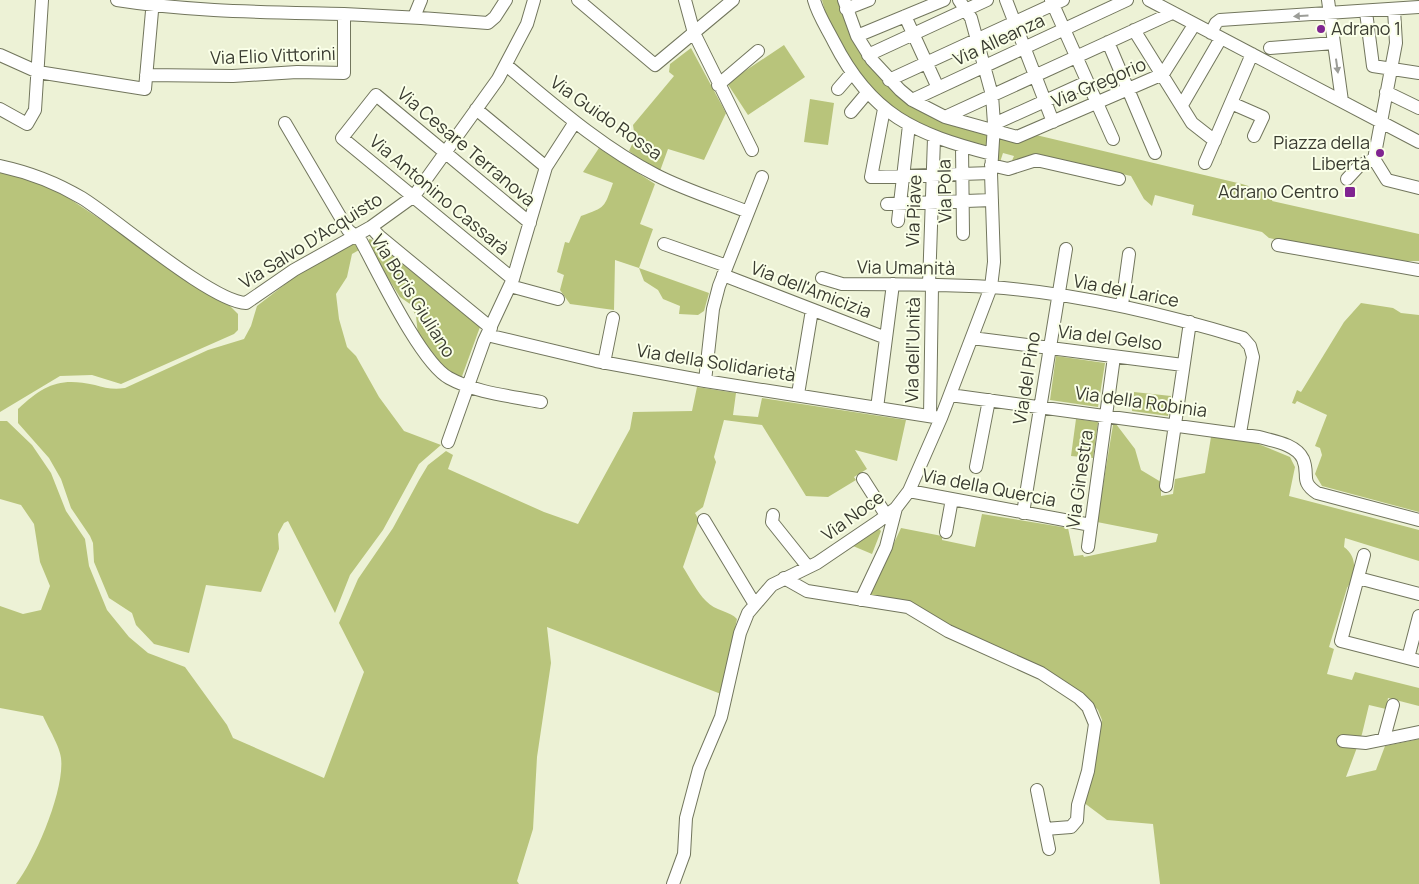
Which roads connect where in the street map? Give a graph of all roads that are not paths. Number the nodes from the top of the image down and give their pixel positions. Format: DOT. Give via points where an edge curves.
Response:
graph roads {
  1 [pos="42,0"];
  2 [pos="117,0"];
  3 [pos="421,0"];
  4 [pos="506,0"];
  5 [pos="534,0"];
  6 [pos="578,0"];
  7 [pos="685,0"];
  8 [pos="733,0"];
  9 [pos="814,0"];
  10 [pos="944,0"];
  11 [pos="987,0"];
  12 [pos="1006,0"];
  13 [pos="1127,0"];
  14 [pos="1149,0"];
  15 [pos="1328,0"];
  16 [pos="866,1"];
  17 [pos="1055,2"];
  18 [pos="152,3"];
  19 [pos="845,4"];
  20 [pos="962,5"];
  21 [pos="1398,6"];
  22 [pos="1370,8"];
  23 [pos="1419,8"];
  24 [pos="1172,13"];
  25 [pos="344,14"];
  26 [pos="1330,14"];
  27 [pos="905,16"];
  28 [pos="414,18"];
  29 [pos="1014,22"];
  30 [pos="1194,25"];
  31 [pos="1064,29"];
  32 [pos="1134,30"];
  33 [pos="694,33"];
  34 [pos="914,34"];
  35 [pos="857,36"];
  36 [pos="1216,36"];
  37 [pos="977,39"];
  38 [pos="1108,42"];
  39 [pos="1334,43"];
  40 [pos="1024,48"];
  41 [pos="1270,48"];
  42 [pos="758,51"];
  43 [pos="1252,54"];
  44 [pos="0,55"];
  45 [pos="868,55"];
  46 [pos="1076,57"];
  47 [pos="926,62"];
  48 [pos="506,64"];
  49 [pos="985,66"];
  50 [pos="1391,69"];
  51 [pos="38,72"];
  52 [pos="1419,73"];
  53 [pos="851,74"];
  54 [pos="1163,74"];
  55 [pos="146,75"];
  56 [pos="1035,75"];
  57 [pos="889,80"];
  58 [pos="1087,82"];
  59 [pos="718,85"];
  60 [pos="938,88"];
  61 [pos="838,89"];
  62 [pos="1128,89"];
  63 [pos="1386,92"];
  64 [pos="868,93"];
  65 [pos="992,95"];
  66 [pos="912,100"];
  67 [pos="1045,101"];
  68 [pos="1342,101"];
  69 [pos="1096,103"];
  70 [pos="1231,104"];
  71 [pos="1182,105"];
  72 [pos="1419,108"];
  73 [pos="0,109"];
  74 [pos="476,109"];
  75 [pos="884,109"];
  76 [pos="851,112"];
  77 [pos="944,117"];
  78 [pos="574,122"];
  79 [pos="1053,122"];
  80 [pos="1380,122"];
  81 [pos="285,123"];
  82 [pos="909,125"];
  83 [pos="994,132"];
  84 [pos="1254,136"];
  85 [pos="342,138"];
  86 [pos="934,138"];
  87 [pos="1113,140"];
  88 [pos="1215,141"];
  89 [pos="1419,142"];
  90 [pos="962,146"];
  91 [pos="752,150"];
  92 [pos="445,152"];
  93 [pos="1155,152"];
  94 [pos="1374,159"];
  95 [pos="1205,163"];
  96 [pos="991,164"];
  97 [pos="0,166"];
  98 [pos="546,167"];
  99 [pos="962,174"];
  100 [pos="933,175"];
  101 [pos="903,176"];
  102 [pos="762,177"];
  103 [pos="1347,178"];
  104 [pos="1119,179"];
  105 [pos="1413,186"];
  106 [pos="414,196"];
  107 [pos="992,200"];
  108 [pos="962,201"];
  109 [pos="932,202"];
  110 [pos="894,204"];
  111 [pos="748,212"];
  112 [pos="530,222"];
  113 [pos="898,222"];
  114 [pos="371,227"];
  115 [pos="963,234"];
  116 [pos="354,237"];
  117 [pos="664,244"];
  118 [pos="1278,245"];
  119 [pos="1066,249"];
  120 [pos="1130,254"];
  121 [pos="725,270"];
  122 [pos="1419,270"];
  123 [pos="822,278"];
  124 [pos="512,282"];
  125 [pos="893,284"];
  126 [pos="930,286"];
  127 [pos="991,287"];
  128 [pos="1058,296"];
  129 [pos="558,299"];
  130 [pos="1122,305"];
  131 [pos="812,310"];
  132 [pos="613,318"];
  133 [pos="1190,322"];
  134 [pos="489,331"];
  135 [pos="886,338"];
  136 [pos="972,338"];
  137 [pos="1050,348"];
  138 [pos="1114,357"];
  139 [pos="604,363"];
  140 [pos="1183,365"];
  141 [pos="705,381"];
  142 [pos="468,386"];
  143 [pos="798,394"];
  144 [pos="950,395"];
  145 [pos="989,400"];
  146 [pos="541,402"];
  147 [pos="1041,406"];
  148 [pos="878,408"];
  149 [pos="1106,416"];
  150 [pos="936,417"];
  151 [pos="1175,424"];
  152 [pos="1240,433"];
  153 [pos="448,442"];
  154 [pos="976,467"];
  155 [pos="863,479"];
  156 [pos="1166,486"];
  157 [pos="909,492"];
  158 [pos="952,499"];
  159 [pos="891,512"];
  160 [pos="1023,513"];
  161 [pos="772,515"];
  162 [pos="704,520"];
  163 [pos="1419,520"];
  164 [pos="1091,525"];
  165 [pos="946,532"];
  166 [pos="1088,547"];
  167 [pos="1364,555"];
  168 [pos="808,567"];
  169 [pos="784,578"];
  170 [pos="1358,578"];
  171 [pos="1419,594"];
  172 [pos="861,600"];
  173 [pos="754,603"];
  174 [pos="1419,616"];
  175 [pos="1413,660"];
  176 [pos="1393,706"];
  177 [pos="1419,732"];
  178 [pos="1384,738"];
  179 [pos="1343,741"];
  180 [pos="1037,790"];
  181 [pos="1045,829"];
  182 [pos="1049,849"];
  183 [pos="673,884"];
  1 -- 51 [label="street"];
  2 -- 18 [label="street"];
  3 -- 28 [label="street"];
  4 -- 28 [label="street" via="488,23"];
  5 -- 48 [label="street, Via Salvo D'Acquisto" via="527,24"];
  6 -- 33 [label="street" via="655,64"];
  7 -- 33 [label="street"];
  8 -- 33 [label="street"];
  9 -- 53 [label="street"];
  10 -- 27 [label="street"];
  11 -- 20 [label="street"];
  12 -- 29 [label="street"];
  13 -- 31 [label="street, Via Alleanza"];
  14 -- 24 [label="street"];
  15 -- 26 [label="street"];
  16 -- 19 [label="street"];
  17 -- 29 [label="street"];
  17 -- 31 [label="street"];
  18 -- 25 [label="street" via="259,13"];
  18 -- 55 [label="street"];
  19 -- 35 [label="street, Via Gregorio"];
  20 -- 34 [label="street"];
  20 -- 37 [label="street, Via Noce" via="971,18"];
  21 -- 22 [label="street"];
  21 -- 23 [label="street"];
  21 -- 50 [label="street"];
  22 -- 26 [label="street"];
  22 -- 50 [label="street" via="1373,66"];
  24 -- 30 [label="street"];
  24 -- 32 [label="street"];
  25 -- 28 [label="street"];
  25 -- 55 [label="street, Via Elio Vittorini" via="344,73"];
  26 -- 36 [label="street, one-way" via="1220,20 1216,23"];
  26 -- 39 [label="street"];
  27 -- 34 [label="street"];
  27 -- 35 [label="street"];
  29 -- 37 [label="street"];
  29 -- 40 [label="street"];
  30 -- 36 [label="street"];
  30 -- 54 [label="street, Via Gregorio"];
  31 -- 40 [label="street, Via Alleanza"];
  31 -- 46 [label="street"];
  32 -- 38 [label="street"];
  32 -- 54 [label="street"];
  33 -- 59 [label="street"];
  34 -- 45 [label="street"];
  34 -- 47 [label="street"];
  35 -- 45 [label="street, Via Gregorio"];
  36 -- 43 [label="street"];
  36 -- 71 [label="street"];
  37 -- 47 [label="street"];
  37 -- 49 [label="street, Via Noce"];
  38 -- 46 [label="street"];
  38 -- 62 [label="street"];
  39 -- 41 [label="street"];
  39 -- 68 [label="street, one-way"];
  40 -- 49 [label="street, Via Alleanza"];
  40 -- 56 [label="street"];
  42 -- 59 [label="street"];
  43 -- 68 [label="street"];
  43 -- 70 [label="street"];
  44 -- 51 [label="street"];
  45 -- 57 [label="street, Via Gregorio"];
  46 -- 56 [label="street"];
  46 -- 58 [label="street"];
  47 -- 57 [label="street"];
  47 -- 60 [label="street"];
  48 -- 74 [label="street, Via Salvo D'Acquisto"];
  48 -- 78 [label="street, Via Guido Rossa"];
  49 -- 60 [label="street, Via Alleanza"];
  49 -- 65 [label="street, Via Noce"];
  50 -- 52 [label="street"];
  50 -- 63 [label="street"];
  51 -- 55 [label="street" via="145,89"];
  51 -- 73 [label="street" via="35,110 27,124"];
  53 -- 61 [label="street"];
  53 -- 64 [label="street"];
  54 -- 62 [label="street, Via Gregorio"];
  54 -- 71 [label="street"];
  56 -- 65 [label="street"];
  56 -- 67 [label="street"];
  57 -- 66 [label="street, Via Gregorio"];
  58 -- 67 [label="street"];
  58 -- 69 [label="street"];
  59 -- 91 [label="street"];
  60 -- 66 [label="street, Via Alleanza"];
  62 -- 69 [label="street, Via Gregorio"];
  62 -- 93 [label="street"];
  63 -- 72 [label="street"];
  63 -- 80 [label="street"];
  64 -- 75 [label="street"];
  64 -- 76 [label="street"];
  65 -- 77 [label="street"];
  65 -- 83 [label="street, Via Noce"];
  66 -- 77 [label="street, Via Gregorio"];
  67 -- 79 [label="street"];
  67 -- 83 [label="street"];
  68 -- 80 [label="street"];
  69 -- 79 [label="street, Via Gregorio"];
  69 -- 87 [label="street"];
  70 -- 84 [label="street" via="1263,117"];
  70 -- 88 [label="street"];
  71 -- 88 [label="street" via="1192,123"];
  74 -- 92 [label="street, Via Salvo D'Acquisto"];
  74 -- 98 [label="street"];
  75 -- 82 [label="street"];
  75 -- 101 [label="street" via="871,177"];
  77 -- 83 [label="street, Via Gregorio"];
  78 -- 98 [label="street"];
  78 -- 111 [label="street, Via Guido Rossa" via="656,175"];
  79 -- 83 [label="street, Via Gregorio" via="1017,137"];
  80 -- 89 [label="street"];
  80 -- 94 [label="street"];
  81 -- 116 [label="street, Via Boris Giuliano"];
  82 -- 86 [label="street"];
  82 -- 101 [label="street"];
  83 -- 96 [label="street, Via Noce"];
  85 -- 92 [label="street, Via Cesare Terranova" via="376,95"];
  85 -- 106 [label="street, Via Antonino Cassarà"];
  86 -- 90 [label="street"];
  86 -- 100 [label="street, Via Piave"];
  88 -- 95 [label="street"];
  90 -- 96 [label="street"];
  90 -- 99 [label="street, Via Pola"];
  92 -- 106 [label="street, Via Salvo D'Acquisto"];
  92 -- 112 [label="street, Via Cesare Terranova"];
  94 -- 103 [label="street" via="1359,166"];
  94 -- 105 [label="street" via="1387,180"];
  96 -- 99 [label="street"];
  96 -- 104 [label="street" via="1008,170 1036,160"];
  96 -- 107 [label="street, Via Noce"];
  97 -- 116 [label="street, Via Salvo D'Acquisto" via="27,172 81,198 212,289 240,303 251,300 294,270"];
  98 -- 112 [label="street"];
  99 -- 100 [label="street"];
  99 -- 108 [label="street, Via Pola"];
  100 -- 101 [label="street"];
  100 -- 109 [label="street, Via Piave"];
  101 -- 110 [label="street"];
  102 -- 111 [label="street"];
  106 -- 114 [label="street, Via Salvo D'Acquisto"];
  106 -- 124 [label="street, Via Antonino Cassarà"];
  107 -- 108 [label="street"];
  107 -- 127 [label="street, Via Noce" via="994,262"];
  108 -- 109 [label="street"];
  108 -- 115 [label="street, Via Pola"];
  109 -- 110 [label="street"];
  109 -- 126 [label="street, Via Piave"];
  110 -- 113 [label="street"];
  111 -- 121 [label="street"];
  112 -- 124 [label="street"];
  114 -- 116 [label="street, Via Salvo D'Acquisto"];
  114 -- 134 [label="street, Via della Solidarietà"];
  116 -- 142 [label="street, Via Boris Giuliano" via="361,241 432,362 448,378"];
  117 -- 121 [label="street, Via dell'Amicizia"];
  118 -- 122 [label="street"];
  119 -- 128 [label="street, Via del Pino"];
  120 -- 130 [label="street"];
  121 -- 131 [label="street, Via dell'Amicizia"];
  121 -- 141 [label="street" via="713,309"];
  123 -- 125 [label="street, Via Umanità" via="842,284"];
  124 -- 129 [label="street, Via Antonino Cassarà"];
  124 -- 134 [label="street"];
  125 -- 126 [label="street, Via Umanità"];
  125 -- 135 [label="street"];
  126 -- 127 [label="street, Via Umanità"];
  126 -- 150 [label="street, Via dell'Unità"];
  127 -- 128 [label="street, Via del Larice"];
  127 -- 136 [label="street, Via Noce"];
  128 -- 130 [label="street, Via del Larice"];
  128 -- 137 [label="street, Via del Pino"];
  130 -- 133 [label="street, Via del Larice"];
  131 -- 135 [label="street, Via dell'Amicizia"];
  131 -- 143 [label="street"];
  132 -- 139 [label="street"];
  133 -- 140 [label="street"];
  133 -- 152 [label="street, Via del Larice" via="1243,338 1250,346 1253,357"];
  134 -- 139 [label="street, Via della Solidarietà"];
  134 -- 142 [label="street"];
  135 -- 148 [label="street"];
  136 -- 137 [label="street, Via del Gelso"];
  136 -- 144 [label="street, Via Noce"];
  137 -- 138 [label="street, Via del Gelso"];
  137 -- 147 [label="street, Via del Pino"];
  138 -- 140 [label="street, Via del Gelso"];
  138 -- 149 [label="street, Via Ginestra"];
  139 -- 141 [label="street, Via della Solidarietà"];
  140 -- 151 [label="street"];
  141 -- 143 [label="street, Via della Solidarietà"];
  142 -- 146 [label="street, Via Boris Giuliano"];
  142 -- 153 [label="street"];
  143 -- 148 [label="street, Via della Solidarietà"];
  144 -- 145 [label="street, Via della Robinia"];
  144 -- 150 [label="street, Via Noce"];
  145 -- 147 [label="street, Via della Robinia"];
  145 -- 154 [label="street"];
  147 -- 149 [label="street, Via della Robinia"];
  147 -- 160 [label="street, Via del Pino"];
  148 -- 150 [label="street, Via della Solidarietà"];
  149 -- 151 [label="street, Via della Robinia"];
  149 -- 164 [label="street, Via Ginestra"];
  150 -- 157 [label="street, Via Noce"];
  151 -- 152 [label="street, Via della Robinia"];
  151 -- 156 [label="street"];
  152 -- 163 [label="street, Via della Robinia" via="1288,446 1297,452 1303,460 1308,488 1317,493"];
  155 -- 159 [label="street"];
  157 -- 158 [label="street, Via della Quercia"];
  157 -- 159 [label="street, Via Noce"];
  158 -- 160 [label="street, Via della Quercia"];
  158 -- 165 [label="street"];
  159 -- 168 [label="street, Via Noce"];
  159 -- 172 [label="street" via="886,548"];
  160 -- 164 [label="street, Via della Quercia"];
  161 -- 168 [label="street" via="772,522"];
  162 -- 173 [label="street"];
  164 -- 166 [label="street, Via Ginestra"];
  167 -- 170 [label="street"];
  168 -- 169 [label="street, Via Noce"];
  169 -- 172 [label="street" via="808,591"];
  169 -- 173 [label="street, Via Noce"];
  170 -- 171 [label="street"];
  170 -- 175 [label="street" via="1341,641"];
  172 -- 181 [label="street" via="889,603 919,612 948,631 1041,673 1088,707 1095,724 1077,820 1071,827"];
  173 -- 183 [label="street, Via Noce" via="740,633 721,716 699,769 686,818 684,854"];
  174 -- 175 [label="street"];
  176 -- 178 [label="street"];
  177 -- 178 [label="street"];
  178 -- 179 [label="street" via="1366,742"];
  180 -- 181 [label="street"];
  181 -- 182 [label="street"];
}
